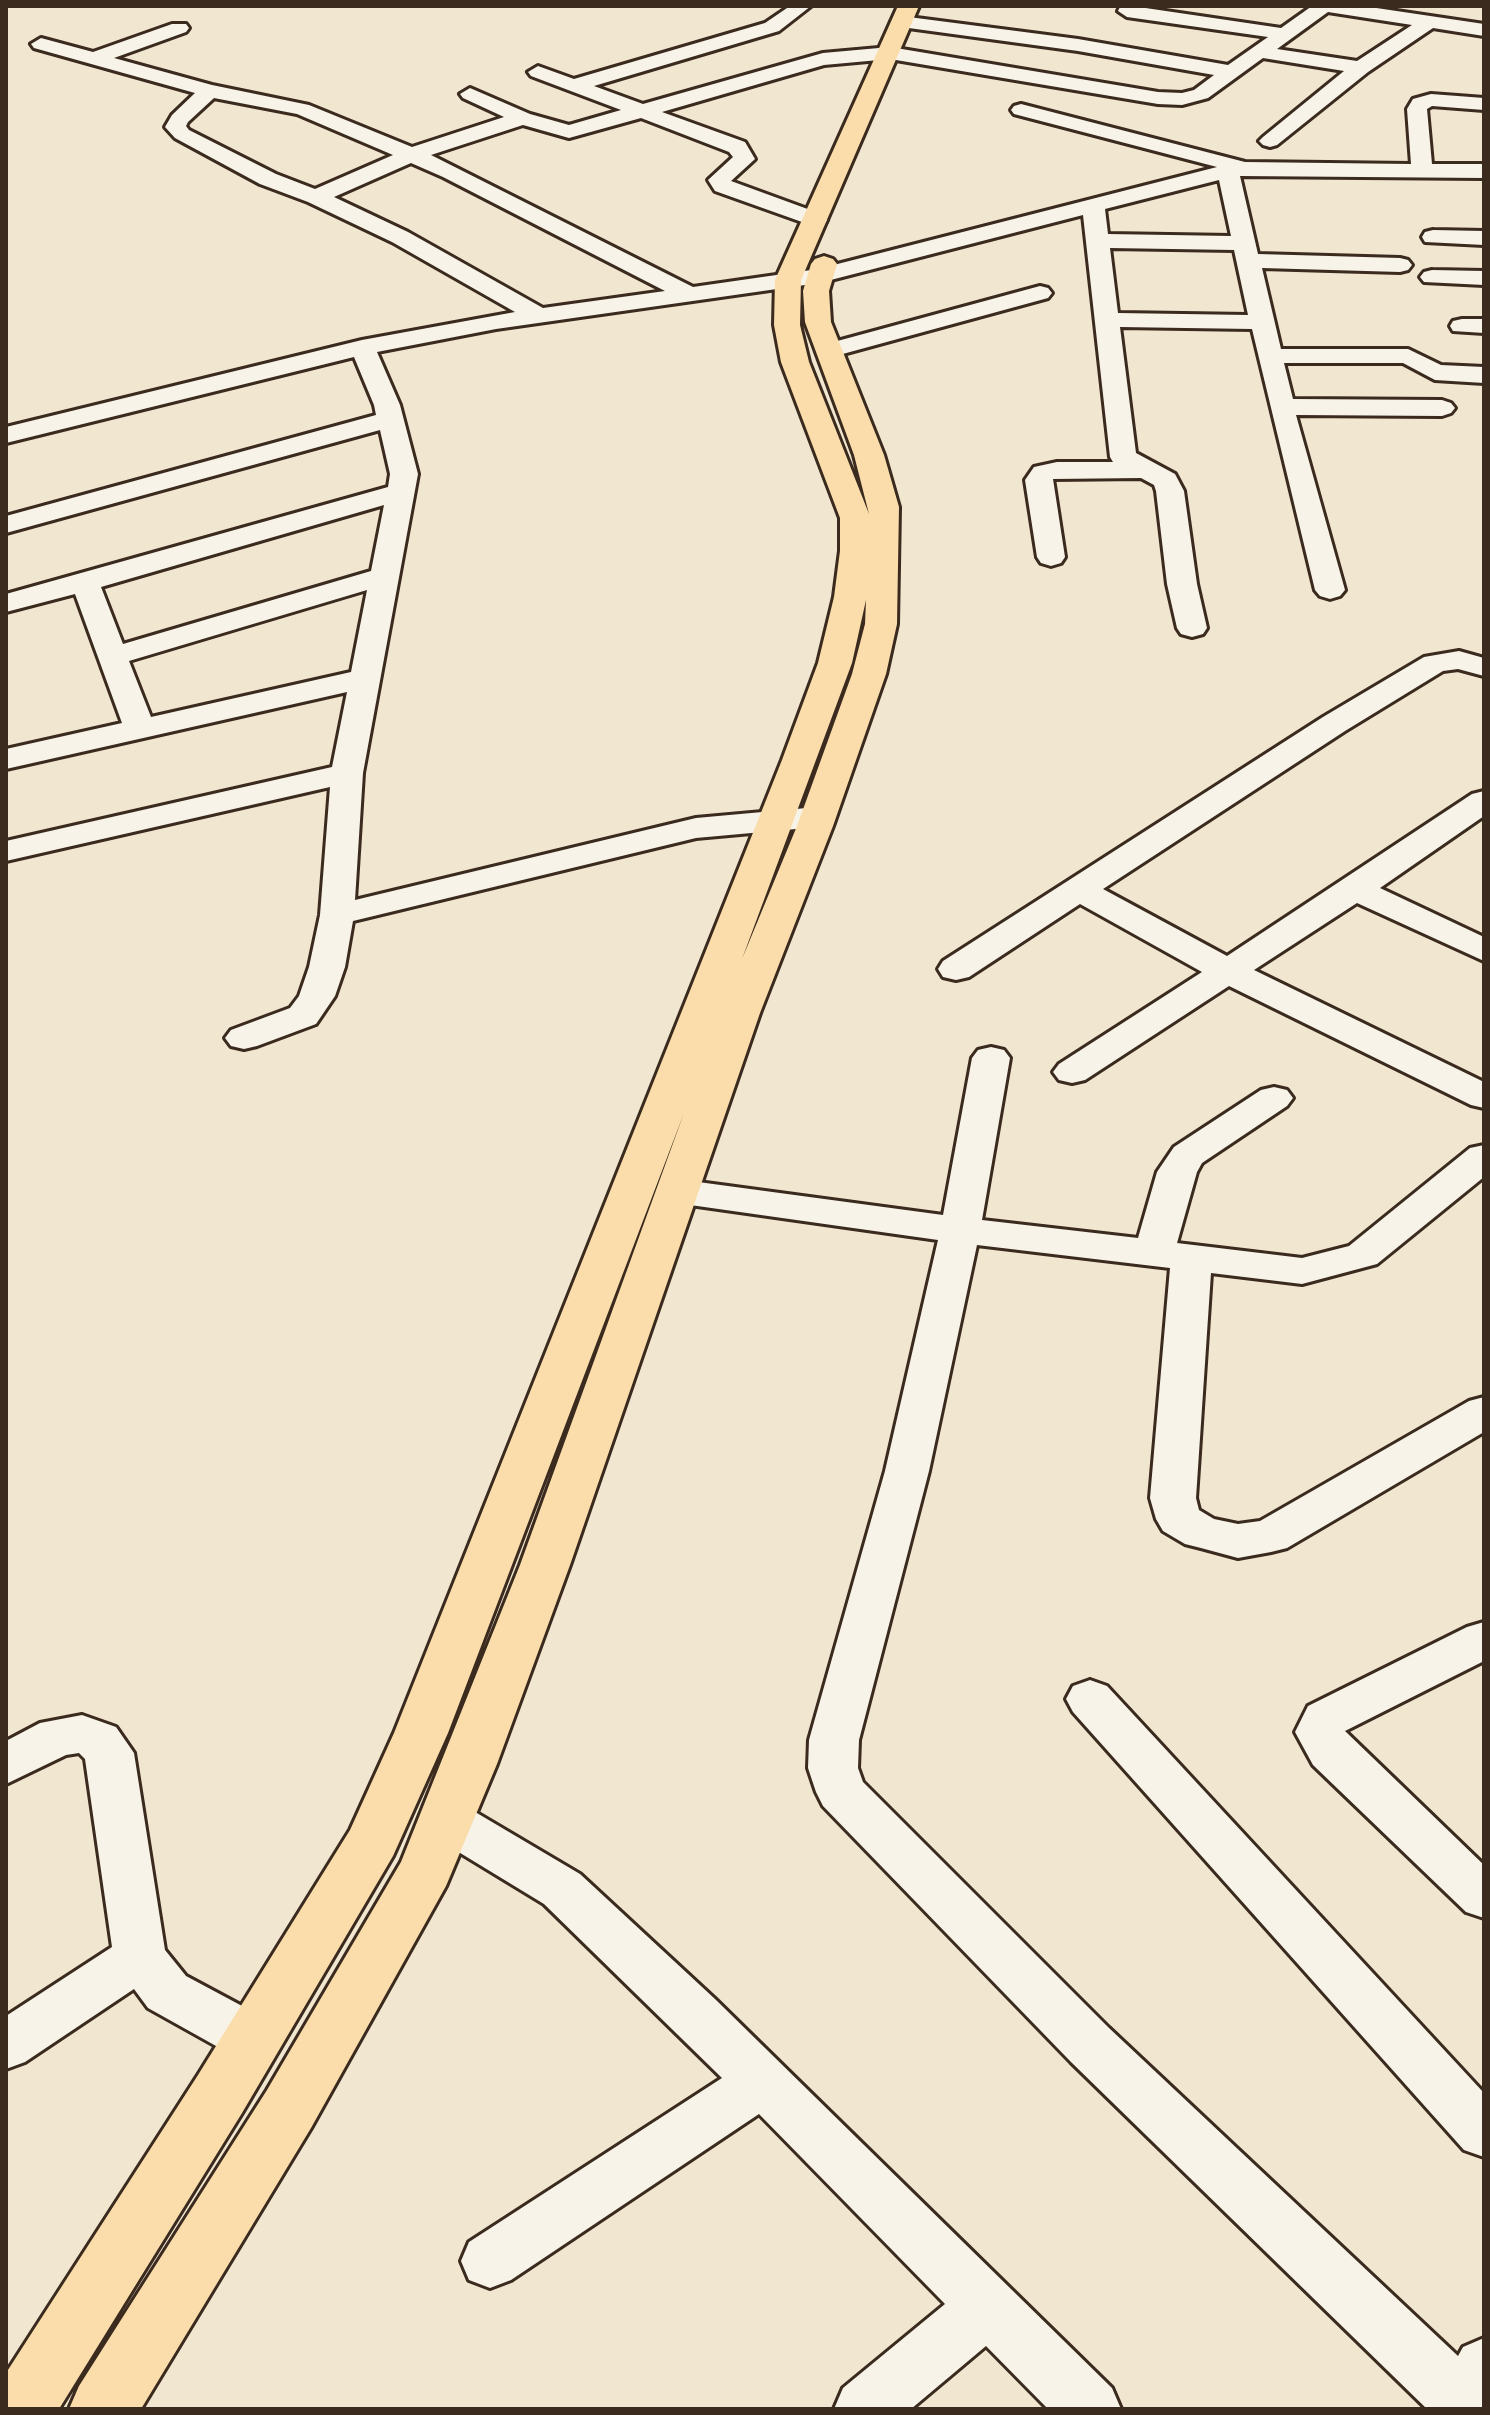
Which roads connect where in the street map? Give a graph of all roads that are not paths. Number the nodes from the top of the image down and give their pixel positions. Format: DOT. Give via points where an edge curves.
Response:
graph roads {
  1 [pos="802,6"];
  2 [pos="1325,6"];
  3 [pos="1127,11"];
  4 [pos="1431,21"];
  5 [pos="179,28"];
  6 [pos="1484,30"];
  7 [pos="1284,34"];
  8 [pos="897,35"];
  9 [pos="41,44"];
  10 [pos="1260,52"];
  11 [pos="96,58"];
  12 [pos="1361,68"];
  13 [pos="538,72"];
  14 [pos="1231,72"];
  15 [pos="575,85"];
  16 [pos="210,91"];
  17 [pos="470,94"];
  18 [pos="1484,104"];
  19 [pos="1021,110"];
  20 [pos="646,111"];
  21 [pos="523,118"];
  22 [pos="1270,141"];
  23 [pos="413,154"];
  24 [pos="1238,170"];
  25 [pos="1422,170"];
  26 [pos="1484,171"];
  27 [pos="316,197"];
  28 [pos="1093,204"];
  29 [pos="816,220"];
  30 [pos="1433,237"];
  31 [pos="1484,238"];
  32 [pos="1097,241"];
  33 [pos="1246,252"];
  34 [pos="1400,265"];
  35 [pos="1432,277"];
  36 [pos="804,278"];
  37 [pos="1484,278"];
  38 [pos="1040,293"];
  39 [pos="691,295"];
  40 [pos="540,316"];
  41 [pos="1107,320"];
  42 [pos="1262,322"];
  43 [pos="362,347"];
  44 [pos="828,351"];
  45 [pos="1270,356"];
  46 [pos="1484,375"];
  47 [pos="1282,407"];
  48 [pos="1442,408"];
  49 [pos="391,419"];
  50 [pos="6,435"];
  51 [pos="1146,470"];
  52 [pos="401,492"];
  53 [pos="6,525"];
  54 [pos="1051,557"];
  55 [pos="384,576"];
  56 [pos="85,583"];
  57 [pos="1330,590"];
  58 [pos="6,603"];
  59 [pos="1192,628"];
  60 [pos="113,656"];
  61 [pos="1484,667"];
  62 [pos="363,679"];
  63 [pos="140,729"];
  64 [pos="6,759"];
  65 [pos="347,773"];
  66 [pos="1479,809"];
  67 [pos="797,818"];
  68 [pos="6,851"];
  69 [pos="1078,889"];
  70 [pos="1355,889"];
  71 [pos="337,915"];
  72 [pos="1484,950"];
  73 [pos="956,969"];
  74 [pos="1227,971"];
  75 [pos="244,1038"];
  76 [pos="991,1058"];
  77 [pos="1072,1072"];
  78 [pos="1484,1097"];
  79 [pos="1274,1098"];
  80 [pos="1484,1157"];
  81 [pos="676,1191"];
  82 [pos="960,1230"];
  83 [pos="1173,1256"];
  84 [pos="1484,1412"];
  85 [pos="1484,1640"];
  86 [pos="1090,1699"];
  87 [pos="6,1764"];
  88 [pos="447,1820"];
  89 [pos="1484,1897"];
  90 [pos="140,1957"];
  91 [pos="253,2039"];
  92 [pos="6,2045"];
  93 [pos="762,2082"];
  94 [pos="1484,2132"];
  95 [pos="490,2261"];
  96 [pos="987,2307"];
  97 [pos="1470,2398"];
  98 [pos="21,2409"];
  99 [pos="103,2409"];
  100 [pos="865,2409"];
  101 [pos="1090,2409"];
  1 -- 15 [label="street" via="772,27"];
  2 -- 4 [label="street"];
  2 -- 7 [label="street"];
  3 -- 7 [label="street"];
  4 -- 6 [label="street"];
  4 -- 12 [label="street"];
  5 -- 11 [label="street"];
  7 -- 10 [label="street"];
  8 -- 14 [label="street" via="1078,45"];
  8 -- 14 [label="street" via="1158,98 1201,94"];
  8 -- 20 [label="street"];
  8 -- 29 [label="main road"];
  8 -- 36 [label="main road" via="899,73 891,102"];
  9 -- 11 [label="street"];
  10 -- 12 [label="street"];
  10 -- 14 [label="street"];
  11 -- 16 [label="street"];
  12 -- 22 [label="street"];
  13 -- 15 [label="street"];
  15 -- 20 [label="street"];
  16 -- 23 [label="street" via="302,109"];
  16 -- 27 [label="street" via="175,127 268,179"];
  17 -- 21 [label="street"];
  18 -- 25 [label="street" via="1420,103"];
  19 -- 24 [label="street"];
  20 -- 21 [label="street" via="569,132"];
  20 -- 29 [label="street" via="737,147 744,159 719,180 723,186"];
  21 -- 23 [label="street"];
  23 -- 27 [label="street"];
  23 -- 39 [label="street"];
  24 -- 25 [label="street"];
  24 -- 28 [label="street"];
  24 -- 33 [label="street"];
  25 -- 26 [label="street"];
  27 -- 40 [label="street" via="400,237"];
  28 -- 32 [label="street"];
  28 -- 36 [label="street"];
  29 -- 36 [label="main road"];
  30 -- 31 [label="street"];
  32 -- 33 [label="street"];
  32 -- 41 [label="street"];
  33 -- 34 [label="street"];
  33 -- 42 [label="street"];
  35 -- 37 [label="street"];
  36 -- 39 [label="street"];
  36 -- 44 [label="main road" via="816,291 818,322"];
  36 -- 67 [label="main road" via="787,325 795,362 855,518 856,551 850,597"];
  38 -- 44 [label="street"];
  39 -- 40 [label="street"];
  40 -- 43 [label="street"];
  41 -- 42 [label="street"];
  41 -- 51 [label="street" via="1123,457"];
  42 -- 45 [label="street"];
  43 -- 49 [label="street"];
  43 -- 50 [label="street"];
  44 -- 67 [label="main road" via="884,507 881,624 875,649"];
  45 -- 46 [label="street" via="1408,356 1435,372"];
  45 -- 47 [label="street"];
  47 -- 48 [label="street"];
  47 -- 57 [label="street"];
  49 -- 52 [label="street" via="402,458"];
  49 -- 53 [label="street"];
  51 -- 54 [label="street" via="1044,473 1039,480"];
  51 -- 59 [label="street" via="1165,480 1170,491"];
  52 -- 55 [label="street"];
  52 -- 56 [label="street"];
  55 -- 60 [label="street"];
  55 -- 62 [label="street"];
  56 -- 58 [label="street"];
  56 -- 60 [label="street"];
  60 -- 63 [label="street"];
  61 -- 69 [label="street" via="1459,660 1435,663"];
  62 -- 63 [label="street"];
  62 -- 65 [label="street"];
  63 -- 64 [label="street"];
  65 -- 68 [label="street"];
  65 -- 71 [label="street"];
  66 -- 70 [label="street"];
  67 -- 71 [label="street" via="696,828"];
  67 -- 81 [label="main road" via="740,1013"];
  67 -- 91 [label="main road" via="421,1733 373,1840"];
  69 -- 73 [label="street"];
  69 -- 74 [label="street"];
  70 -- 72 [label="street"];
  70 -- 74 [label="street"];
  71 -- 75 [label="street" via="327,967 303,1016"];
  74 -- 77 [label="street"];
  74 -- 78 [label="street"];
  76 -- 82 [label="street"];
  79 -- 83 [label="street" via="1188,1155 1177,1172"];
  80 -- 83 [label="street" via="1363,1255 1302,1271"];
  81 -- 82 [label="street"];
  81 -- 88 [label="main road" via="545,1565"];
  82 -- 83 [label="street"];
  82 -- 97 [label="street" via="907,1471 834,1740 833,1768 841,1792 1090,2045"];
  83 -- 84 [label="street" via="1173,1498 1179,1519 1201,1532 1238,1541 1271,1536"];
  85 -- 89 [label="street" via="1325,1719 1320,1732 1331,1751"];
  86 -- 94 [label="street"];
  87 -- 90 [label="street" via="57,1737 82,1734 99,1741 109,1753"];
  88 -- 93 [label="street" via="562,1889"];
  88 -- 99 [label="main road" via="426,1870 289,2109"];
  90 -- 91 [label="street" via="167,1992"];
  90 -- 92 [label="street"];
  91 -- 98 [label="main road"];
  93 -- 95 [label="street"];
  93 -- 96 [label="street"];
  96 -- 100 [label="street"];
  96 -- 101 [label="street"];
}
